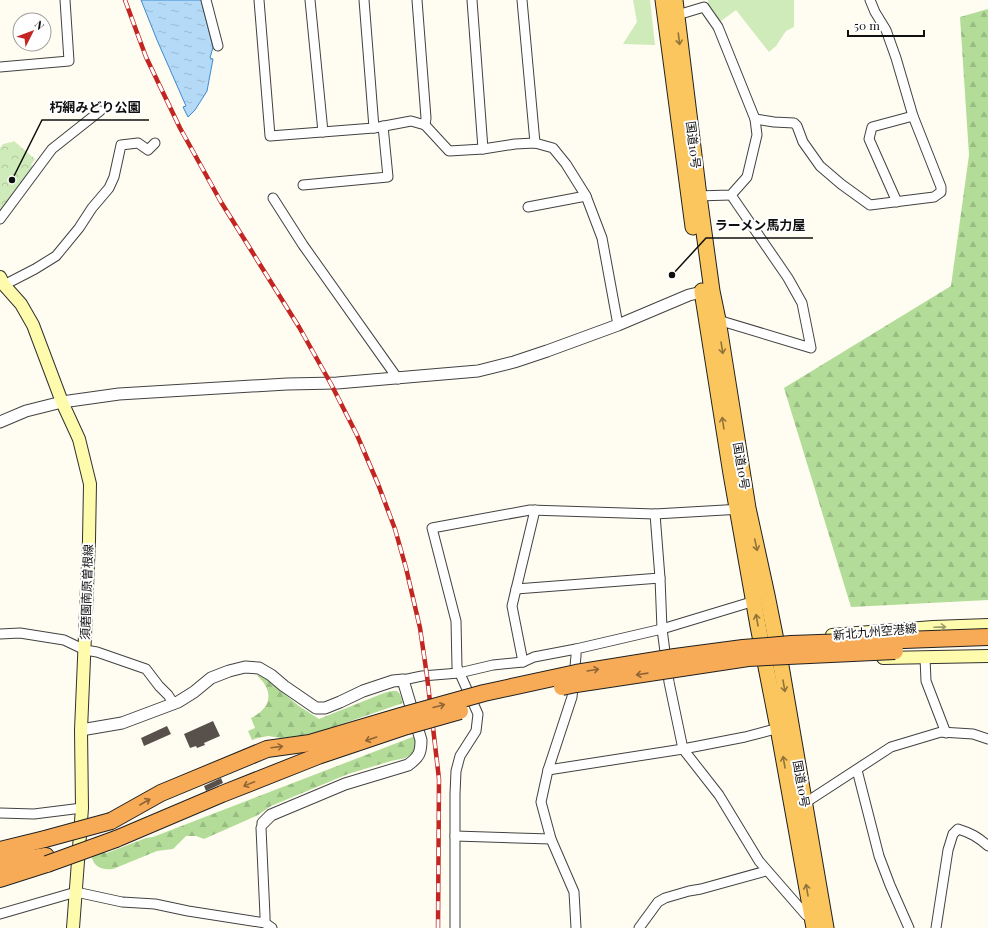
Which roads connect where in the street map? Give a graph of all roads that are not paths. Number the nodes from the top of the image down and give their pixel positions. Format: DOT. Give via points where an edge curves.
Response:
graph roads {
  1 [pos="65,0"];
  2 [pos="206,0"];
  3 [pos="259,0"];
  4 [pos="310,0"];
  5 [pos="364,0"];
  6 [pos="417,0"];
  7 [pos="472,0"];
  8 [pos="522,0"];
  9 [pos="663,0"];
  10 [pos="675,0"];
  11 [pos="870,0"];
  12 [pos="671,17"];
  13 [pos="218,46"];
  14 [pos="0,67"];
  15 [pos="100,111"];
  16 [pos="913,116"];
  17 [pos="755,119"];
  18 [pos="425,125"];
  19 [pos="379,127"];
  20 [pos="323,132"];
  21 [pos="154,143"];
  22 [pos="535,143"];
  23 [pos="483,149"];
  24 [pos="303,185"];
  25 [pos="730,195"];
  26 [pos="586,196"];
  27 [pos="694,196"];
  28 [pos="273,198"];
  29 [pos="897,202"];
  30 [pos="528,207"];
  31 [pos="0,219"];
  32 [pos="2,281"];
  33 [pos="707,291"];
  34 [pos="718,320"];
  35 [pos="618,325"];
  36 [pos="398,379"];
  37 [pos="62,402"];
  38 [pos="0,422"];
  39 [pos="743,509"];
  40 [pos="535,510"];
  41 [pos="655,514"];
  42 [pos="660,578"];
  43 [pos="516,589"];
  44 [pos="753,598"];
  45 [pos="988,625"];
  46 [pos="662,629"];
  47 [pos="0,636"];
  48 [pos="988,637"];
  49 [pos="769,641"];
  50 [pos="988,647"];
  51 [pos="576,649"];
  52 [pos="85,650"];
  53 [pos="665,653"];
  54 [pos="988,656"];
  55 [pos="925,658"];
  56 [pos="772,660"];
  57 [pos="523,662"];
  58 [pos="668,671"];
  59 [pos="459,673"];
  60 [pos="403,680"];
  61 [pos="174,704"];
  62 [pos="404,721"];
  63 [pos="784,726"];
  64 [pos="81,730"];
  65 [pos="946,733"];
  66 [pos="988,739"];
  67 [pos="683,749"];
  68 [pos="548,770"];
  69 [pos="857,770"];
  70 [pos="798,804"];
  71 [pos="82,808"];
  72 [pos="0,813"];
  73 [pos="263,822"];
  74 [pos="455,836"];
  75 [pos="0,839"];
  76 [pos="45,839"];
  77 [pos="551,839"];
  78 [pos="988,846"];
  79 [pos="0,850"];
  80 [pos="46,860"];
  81 [pos="0,863"];
  82 [pos="766,871"];
  83 [pos="0,879"];
  84 [pos="76,892"];
  85 [pos="0,914"];
  86 [pos="819,925"];
  87 [pos="269,926"];
  88 [pos="73,928"];
  89 [pos="455,928"];
  90 [pos="576,928"];
  91 [pos="639,928"];
  92 [pos="909,928"];
  93 [pos="936,928"];
  1 -- 14 [label="street" via="69,61"];
  2 -- 13 [label="street"];
  3 -- 20 [label="street" via="270,136"];
  4 -- 20 [label="street"];
  5 -- 19 [label="street"];
  6 -- 18 [label="street"];
  7 -- 23 [label="street"];
  8 -- 22 [label="street"];
  9 -- 12 [label="highway, 国道10号"];
  10 -- 12 [label="highway, 国道10号"];
  11 -- 16 [label="street" via="886,30"];
  12 -- 17 [label="street" via="704,7 718,27"];
  12 -- 27 [label="highway, 国道10号"];
  15 -- 31 [label="street" via="52,149"];
  16 -- 29 [label="street" via="872,127 869,139"];
  16 -- 29 [label="street" via="941,192 934,197"];
  17 -- 25 [label="street" via="757,135 747,178"];
  17 -- 29 [label="street" via="794,123 803,142 820,166 841,184 870,205"];
  18 -- 19 [label="street" via="411,121"];
  18 -- 23 [label="street" via="448,150"];
  19 -- 20 [label="street"];
  19 -- 24 [label="street" via="388,177"];
  21 -- 32 [label="street" via="148,150 138,143 121,145 109,188 56,256 35,269"];
  22 -- 23 [label="street"];
  22 -- 26 [label="street" via="554,148"];
  25 -- 27 [label="street"];
  25 -- 34 [label="street" via="788,278 802,303 811,348"];
  26 -- 30 [label="street"];
  26 -- 35 [label="street" via="602,238"];
  27 -- 33 [label="highway, 国道10号"];
  28 -- 36 [label="street" via="303,245"];
  32 -- 37 [label="main road, 須磨園南原曽根線" via="21,304 33,325"];
  33 -- 34 [label="highway, 国道10号"];
  33 -- 35 [label="street" via="689,295"];
  39 -- 33 [label="highway, 国道10号, one-way" via="712,358"];
  34 -- 39 [label="highway, 国道10号, one-way"];
  35 -- 36 [label="street" via="514,362 478,371"];
  36 -- 37 [label="street" via="119,394"];
  37 -- 38 [label="street" via="26,411"];
  37 -- 52 [label="main road, 須磨園南原曽根線" via="79,439 90,484"];
  39 -- 41 [label="street"];
  39 -- 44 [label="highway, 国道10号"];
  39 -- 49 [label="highway, 国道10号, one-way"];
  40 -- 41 [label="street"];
  40 -- 43 [label="street"];
  40 -- 59 [label="street" via="432,528 456,621"];
  41 -- 42 [label="street"];
  42 -- 43 [label="street"];
  42 -- 46 [label="street"];
  43 -- 57 [label="street" via="512,606"];
  44 -- 46 [label="street" via="748,603"];
  49 -- 44 [label="highway, 国道10号, one-way"];
  49 -- 45 [label="main road, 新北九州空港線, one-way"];
  46 -- 51 [label="street"];
  46 -- 53 [label="street"];
  47 -- 52 [label="street" via="20,633 64,640"];
  62 -- 48 [label="highway, one-way, bridge" via="484,693 576,672 667,658 791,644"];
  49 -- 53 [label="street"];
  49 -- 56 [label="highway, 国道10号"];
  50 -- 62 [label="highway, one-way, bridge" via="748,658 576,684"];
  51 -- 57 [label="street"];
  51 -- 68 [label="street" via="572,697"];
  52 -- 61 [label="street" via="146,669"];
  52 -- 64 [label="main road, 須磨園南原曽根線"];
  53 -- 58 [label="street"];
  54 -- 55 [label="main road, 新北九州空港線"];
  55 -- 56 [label="main road, 新北九州空港線"];
  55 -- 65 [label="street" via="926,682"];
  56 -- 58 [label="street"];
  56 -- 63 [label="highway, 国道10号"];
  57 -- 59 [label="street" via="493,665"];
  58 -- 67 [label="street"];
  59 -- 60 [label="street"];
  59 -- 74 [label="street" via="478,714 476,731 460,756 456,771"];
  60 -- 61 [label="street" via="363,691 325,708 316,708 259,668 245,667 211,678"];
  60 -- 73 [label="street" via="421,740 421,750 417,759 408,765 345,784 271,816"];
  61 -- 64 [label="street" via="122,723"];
  76 -- 62 [label="highway, one-way, bridge" via="111,821 161,793 267,749 310,744"];
  62 -- 80 [label="highway, one-way, bridge" via="116,839"];
  63 -- 67 [label="street" via="746,737"];
  63 -- 70 [label="highway, 国道10号"];
  64 -- 71 [label="main road, 須磨園南原曽根線"];
  65 -- 66 [label="street" via="973,734"];
  65 -- 69 [label="street" via="941,732 891,747"];
  67 -- 68 [label="street"];
  67 -- 82 [label="street" via="719,795"];
  68 -- 77 [label="street" via="542,802"];
  69 -- 70 [label="street"];
  69 -- 92 [label="street" via="879,856"];
  70 -- 86 [label="highway, 国道10号"];
  71 -- 72 [label="street" via="34,814"];
  71 -- 84 [label="main road, 須磨園南原曽根線"];
  73 -- 87 [label="street" via="261,828 265,916"];
  74 -- 77 [label="street"];
  74 -- 89 [label="street"];
  75 -- 76 [label="highway"];
  76 -- 79 [label="highway"];
  77 -- 90 [label="street" via="574,892"];
  78 -- 93 [label="street" via="968,832 958,829 953,834 948,850"];
  80 -- 81 [label="highway"];
  80 -- 83 [label="highway"];
  82 -- 86 [label="street" via="806,915"];
  82 -- 91 [label="street" via="665,898 658,902"];
  84 -- 85 [label="street"];
  84 -- 87 [label="street"];
  84 -- 88 [label="main road, 須磨園南原曽根線"];
}
